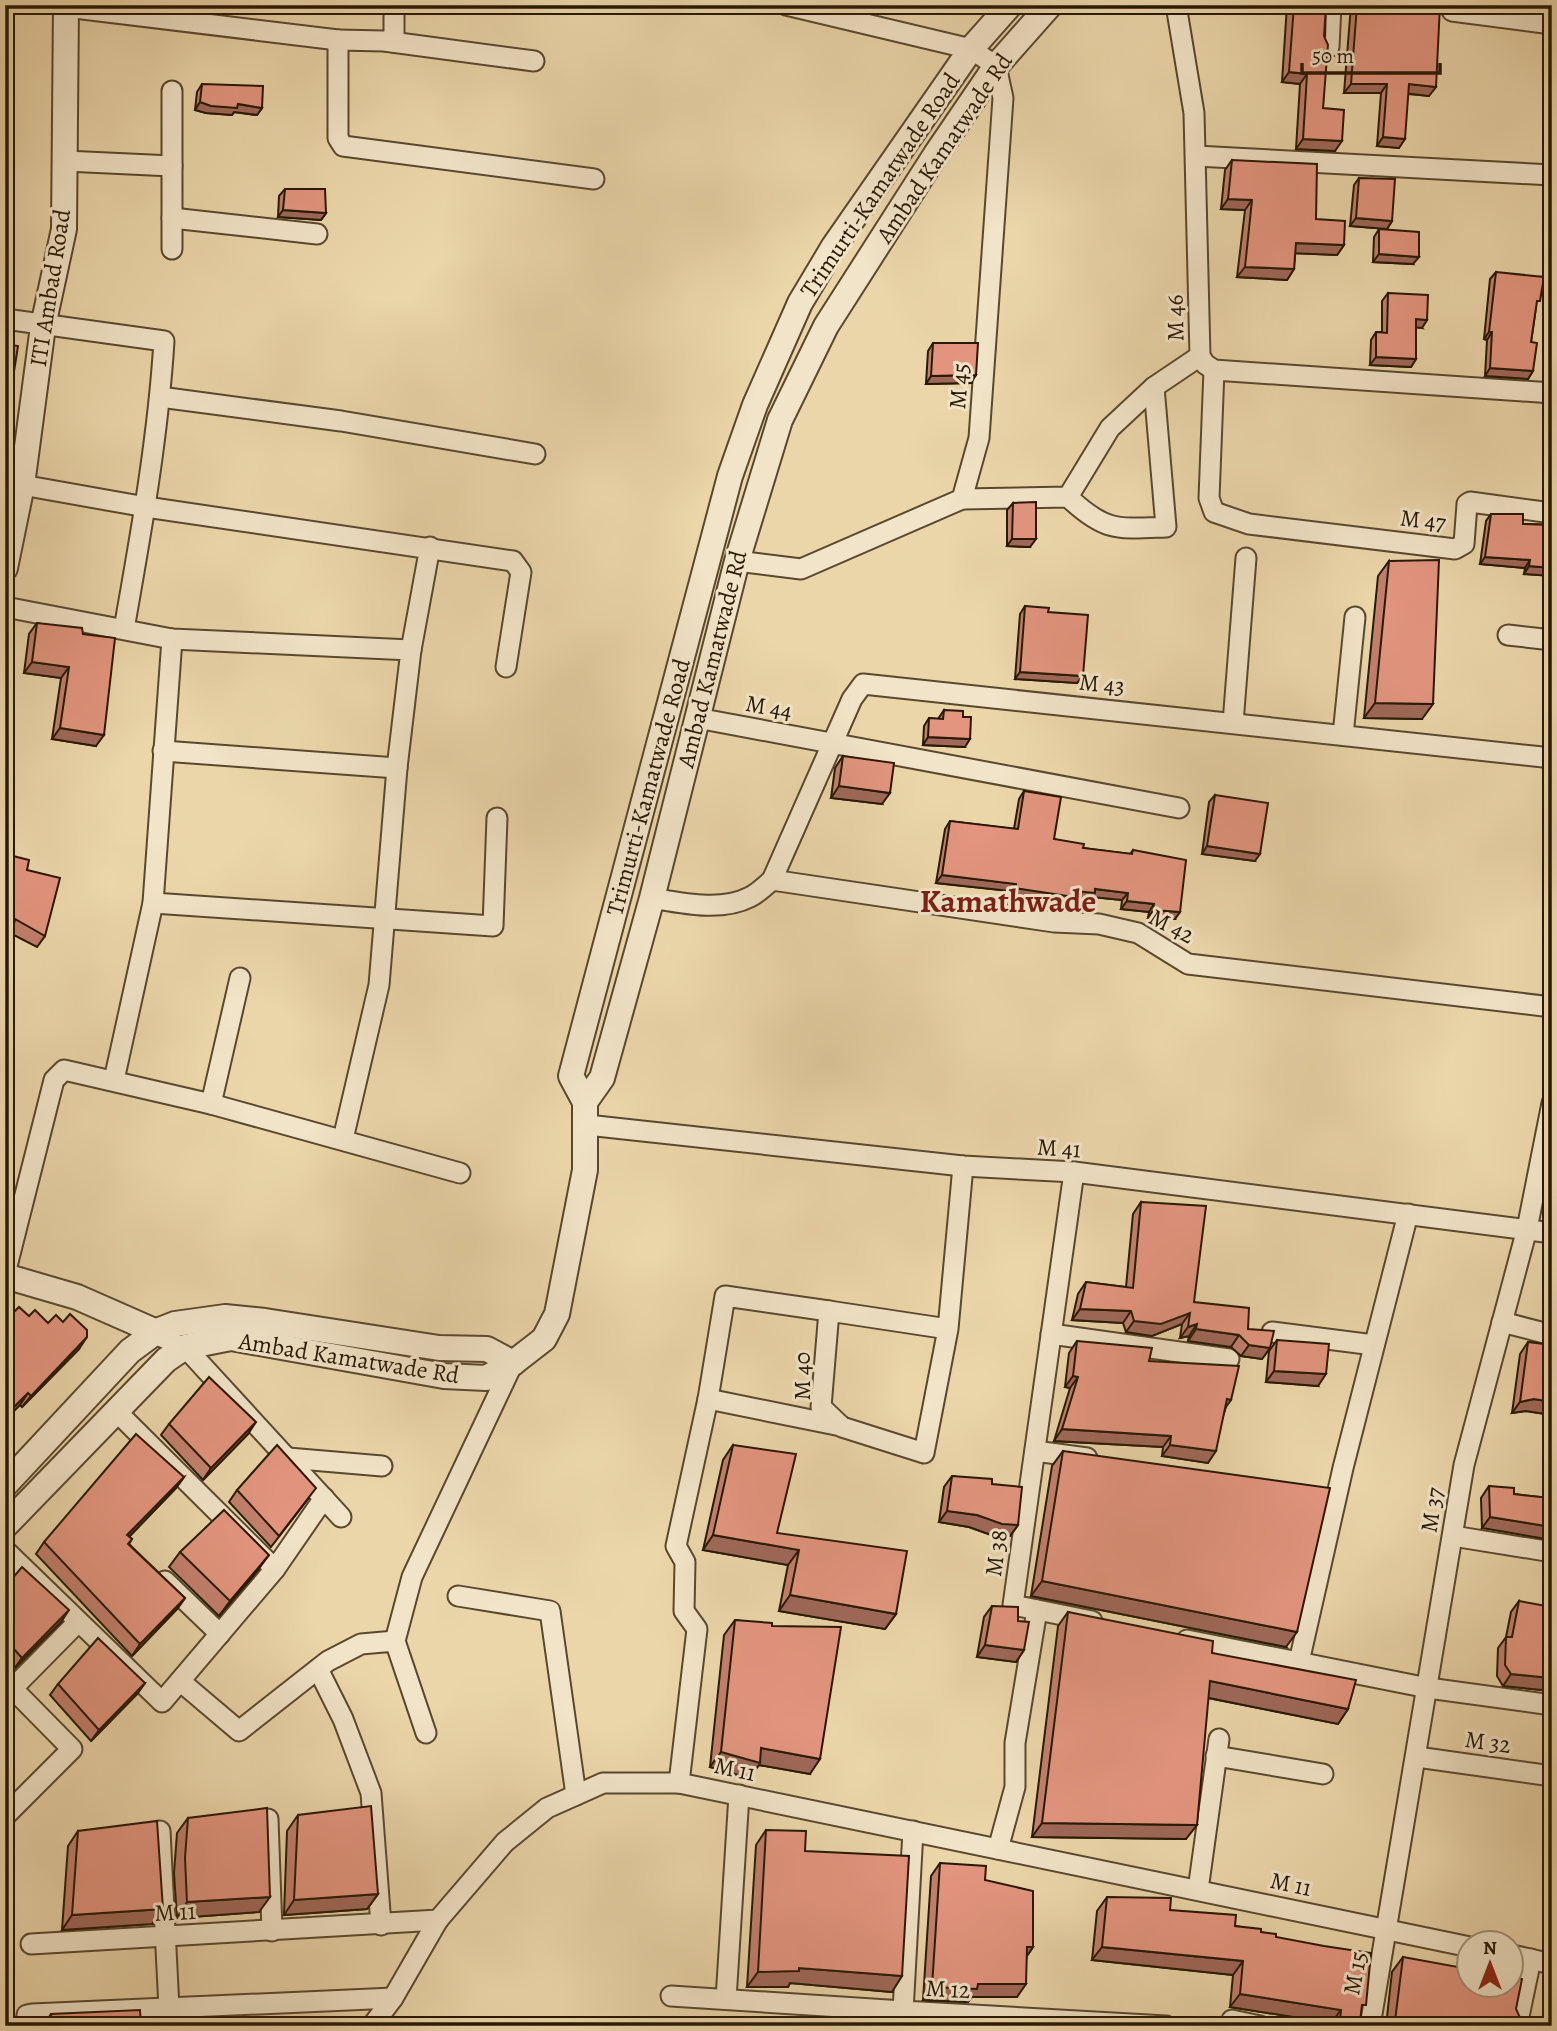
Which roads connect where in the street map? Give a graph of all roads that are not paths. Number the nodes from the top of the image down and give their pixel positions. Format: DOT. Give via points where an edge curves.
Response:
graph roads {
  1 [pos="394,5"];
  2 [pos="786,5"];
  3 [pos="1010,5"];
  4 [pos="1050,5"];
  5 [pos="1176,5"];
  6 [pos="1331,5"];
  7 [pos="1452,5"];
  8 [pos="66,6"];
  9 [pos="1552,24"];
  10 [pos="338,40"];
  11 [pos="394,42"];
  12 [pos="1329,47"];
  13 [pos="971,49"];
  14 [pos="534,61"];
  15 [pos="996,66"];
  16 [pos="172,91"];
  17 [pos="1196,156"];
  18 [pos="65,160"];
  19 [pos="172,166"];
  20 [pos="1552,175"];
  21 [pos="594,179"];
  22 [pos="172,218"];
  23 [pos="317,234"];
  24 [pos="172,249"];
  25 [pos="5,319"];
  26 [pos="43,326"];
  27 [pos="1207,363"];
  28 [pos="1154,387"];
  29 [pos="1552,393"];
  30 [pos="160,397"];
  31 [pos="534,454"];
  32 [pos="16,455"];
  33 [pos="22,485"];
  34 [pos="1068,497"];
  35 [pos="962,499"];
  36 [pos="146,507"];
  37 [pos="1552,513"];
  38 [pos="1249,524"];
  39 [pos="430,547"];
  40 [pos="1247,558"];
  41 [pos="737,561"];
  42 [pos="5,569"];
  43 [pos="5,607"];
  44 [pos="1355,617"];
  45 [pos="124,629"];
  46 [pos="1508,635"];
  47 [pos="172,639"];
  48 [pos="1552,640"];
  49 [pos="411,650"];
  50 [pos="506,667"];
  51 [pos="697,718"];
  52 [pos="1233,723"];
  53 [pos="1343,735"];
  54 [pos="831,744"];
  55 [pos="163,751"];
  56 [pos="1552,758"];
  57 [pos="397,768"];
  58 [pos="1179,808"];
  59 [pos="497,818"];
  60 [pos="772,880"];
  61 [pos="652,898"];
  62 [pos="153,903"];
  63 [pos="386,919"];
  64 [pos="240,978"];
  65 [pos="1552,1007"];
  66 [pos="114,1080"];
  67 [pos="1552,1103"];
  68 [pos="211,1104"];
  69 [pos="586,1113"];
  70 [pos="343,1139"];
  71 [pos="963,1166"];
  72 [pos="1074,1172"];
  73 [pos="460,1173"];
  74 [pos="1408,1214"];
  75 [pos="1527,1229"];
  76 [pos="1552,1233"];
  77 [pos="5,1275"];
  78 [pos="829,1311"];
  79 [pos="1502,1322"];
  80 [pos="948,1329"];
  81 [pos="243,1330"];
  82 [pos="157,1331"];
  83 [pos="1272,1332"];
  84 [pos="1051,1334"];
  85 [pos="1552,1335"];
  86 [pos="1374,1345"];
  87 [pos="185,1348"];
  88 [pos="1229,1359"];
  89 [pos="513,1363"];
  90 [pos="708,1398"];
  91 [pos="116,1411"];
  92 [pos="842,1426"];
  93 [pos="1035,1451"];
  94 [pos="288,1458"];
  95 [pos="1104,1460"];
  96 [pos="382,1466"];
  97 [pos="5,1485"];
  98 [pos="324,1498"];
  99 [pos="341,1517"];
  100 [pos="5,1526"];
  101 [pos="1453,1536"];
  102 [pos="5,1550"];
  103 [pos="1552,1552"];
  104 [pos="152,1568"];
  105 [pos="275,1569"];
  106 [pos="458,1596"];
  107 [pos="1037,1610"];
  108 [pos="78,1622"];
  109 [pos="1116,1625"];
  110 [pos="220,1634"];
  111 [pos="1168,1636"];
  112 [pos="395,1641"];
  113 [pos="1299,1662"];
  114 [pos="318,1669"];
  115 [pos="180,1681"];
  116 [pos="1428,1688"];
  117 [pos="8,1689"];
  118 [pos="1552,1705"];
  119 [pos="426,1733"];
  120 [pos="1417,1757"];
  121 [pos="1323,1774"];
  122 [pos="1552,1776"];
  123 [pos="679,1783"];
  124 [pos="576,1795"];
  125 [pos="739,1795"];
  126 [pos="5,1816"];
  127 [pos="268,1819"];
  128 [pos="160,1830"];
  129 [pos="913,1831"];
  130 [pos="998,1849"];
  131 [pos="1198,1890"];
  132 [pos="438,1920"];
  133 [pos="382,1925"];
  134 [pos="1388,1930"];
  135 [pos="272,1931"];
  136 [pos="166,1937"];
  137 [pos="31,1944"];
  138 [pos="1456,1944"];
  139 [pos="1526,1958"];
  140 [pos="1552,1964"];
  141 [pos="671,1996"];
  142 [pos="393,1998"];
  143 [pos="726,2000"];
  144 [pos="1519,2000"];
  145 [pos="169,2008"];
  146 [pos="902,2019"];
  147 [pos="1232,2020"];
  148 [pos="26,2026"];
  149 [pos="372,2026"];
  150 [pos="1166,2026"];
  151 [pos="1260,2026"];
  152 [pos="1370,2026"];
  153 [pos="1517,2026"];
  1 -- 11 [label="street"];
  2 -- 13 [label="street"];
  3 -- 13 [label="street, Trimurti-Kamatwade Road"];
  4 -- 15 [label="street, Ambad Kamatwade Rd"];
  5 -- 17 [label="street, M 46" via="1194,113"];
  6 -- 12 [label="street"];
  7 -- 9 [label="street" via="1452,11"];
  8 -- 10 [label="street"];
  8 -- 18 [label="street, ITI Ambad Road"];
  10 -- 11 [label="street"];
  10 -- 21 [label="street" via="338,138 343,146"];
  11 -- 14 [label="street"];
  13 -- 15 [label="street"];
  13 -- 69 [label="street, Trimurti-Kamatwade Road" via="807,291 751,417 730,476 571,1076"];
  15 -- 35 [label="street, M 45" via="1003,98 991,289 979,438"];
  15 -- 41 [label="street, Ambad Kamatwade Rd" via="845,295 804,367 768,454"];
  16 -- 19 [label="street"];
  17 -- 20 [label="street"];
  17 -- 27 [label="street, M 46"];
  18 -- 19 [label="street"];
  18 -- 26 [label="street, ITI Ambad Road" via="64,229"];
  19 -- 22 [label="street"];
  22 -- 23 [label="street"];
  22 -- 24 [label="street"];
  25 -- 26 [label="street"];
  26 -- 30 [label="street" via="164,341"];
  26 -- 32 [label="street, ITI Ambad Road"];
  27 -- 28 [label="street"];
  27 -- 29 [label="street"];
  27 -- 38 [label="street, M 46" via="1209,498 1214,512"];
  28 -- 34 [label="street" via="1110,428"];
  28 -- 34 [label="street" via="1166,527 1115,529 1087,516"];
  30 -- 31 [label="street" via="341,421"];
  30 -- 36 [label="street"];
  32 -- 33 [label="street, ITI Ambad Road"];
  33 -- 36 [label="street"];
  33 -- 42 [label="street, ITI Ambad Road"];
  34 -- 35 [label="street"];
  35 -- 41 [label="street" via="801,569"];
  36 -- 39 [label="street"];
  36 -- 45 [label="street"];
  37 -- 38 [label="street, M 47" via="1471,502 1467,504 1464,544 1455,549"];
  39 -- 49 [label="street"];
  39 -- 50 [label="street" via="513,561 519,567"];
  40 -- 52 [label="street"];
  41 -- 51 [label="street, Ambad Kamatwade Rd"];
  43 -- 45 [label="street"];
  44 -- 53 [label="street"];
  45 -- 47 [label="street"];
  46 -- 48 [label="street"];
  47 -- 49 [label="street"];
  47 -- 55 [label="street"];
  49 -- 57 [label="street"];
  51 -- 54 [label="street, M 44"];
  51 -- 61 [label="street, Ambad Kamatwade Rd"];
  52 -- 53 [label="street, M 43"];
  52 -- 54 [label="street, M 43" via="873,683 857,690"];
  53 -- 56 [label="street, M 43"];
  54 -- 58 [label="street, M 44"];
  54 -- 60 [label="street, M 43"];
  55 -- 57 [label="street"];
  55 -- 62 [label="street"];
  57 -- 63 [label="street"];
  59 -- 63 [label="street" via="494,926"];
  60 -- 61 [label="street" via="750,898 728,904 696,905"];
  60 -- 65 [label="street, M 42" via="1054,922 1099,924 1138,933 1188,964"];
  61 -- 69 [label="street, Ambad Kamatwade Rd" via="602,1078"];
  62 -- 63 [label="street"];
  62 -- 66 [label="street"];
  63 -- 70 [label="street" via="379,985"];
  64 -- 68 [label="street"];
  66 -- 68 [label="street"];
  66 -- 77 [label="street" via="64,1070 54,1080"];
  67 -- 75 [label="street, M 37"];
  68 -- 70 [label="street"];
  69 -- 71 [label="street, M 41"];
  69 -- 89 [label="street, Ambad Kamatwade Rd" via="585,1170 557,1314 544,1339"];
  70 -- 73 [label="street"];
  71 -- 72 [label="street, M 41"];
  71 -- 80 [label="street, M 40"];
  72 -- 74 [label="street, M 41"];
  72 -- 84 [label="street, M 38"];
  74 -- 75 [label="street, M 41"];
  74 -- 86 [label="street"];
  75 -- 76 [label="street, M 41"];
  75 -- 79 [label="street, M 37"];
  77 -- 82 [label="street" via="77,1297"];
  78 -- 80 [label="street"];
  78 -- 90 [label="street" via="725,1296"];
  78 -- 92 [label="street, M 40" via="821,1406"];
  79 -- 85 [label="street"];
  79 -- 101 [label="street, M 37" via="1464,1465"];
  80 -- 92 [label="street, M 40" via="924,1453"];
  81 -- 82 [label="street, Ambad Kamatwade Rd" via="225,1317"];
  81 -- 87 [label="street, Ambad Kamatwade Rd"];
  81 -- 89 [label="street, Ambad Kamatwade Rd" via="444,1376 486,1378"];
  82 -- 87 [label="street"];
  82 -- 97 [label="street, Ambad Kamatwade Rd" via="130,1351"];
  83 -- 86 [label="street"];
  84 -- 88 [label="street"];
  84 -- 93 [label="street, M 38"];
  86 -- 113 [label="street" via="1330,1492"];
  87 -- 91 [label="street, Ambad Kamatwade Rd" via="166,1360"];
  87 -- 94 [label="street"];
  89 -- 112 [label="street" via="412,1577"];
  90 -- 92 [label="street"];
  90 -- 123 [label="street" via="677,1546 685,1562 684,1611 697,1629"];
  91 -- 100 [label="street, Ambad Kamatwade Rd"];
  91 -- 105 [label="street"];
  93 -- 95 [label="street"];
  93 -- 107 [label="street, M 38" via="1013,1605"];
  94 -- 96 [label="street"];
  94 -- 98 [label="street"];
  98 -- 99 [label="street"];
  98 -- 105 [label="street"];
  101 -- 103 [label="street"];
  101 -- 116 [label="street, M 37"];
  102 -- 108 [label="street"];
  104 -- 110 [label="street"];
  105 -- 110 [label="street"];
  106 -- 124 [label="street" via="550,1611"];
  107 -- 109 [label="street, M 38"];
  107 -- 130 [label="street" via="1015,1743 1015,1787"];
  108 -- 115 [label="street" via="162,1702"];
  108 -- 117 [label="street"];
  110 -- 115 [label="street"];
  111 -- 113 [label="street"];
  112 -- 114 [label="street" via="361,1644"];
  112 -- 119 [label="street"];
  113 -- 116 [label="street"];
  114 -- 115 [label="street" via="239,1731"];
  114 -- 133 [label="street" via="371,1793"];
  116 -- 118 [label="street"];
  116 -- 120 [label="street, M 37"];
  117 -- 126 [label="street" via="72,1749"];
  120 -- 122 [label="street, M 32"];
  120 -- 134 [label="street, M 37"];
  121 -- 131 [label="street" via="1218,1748"];
  123 -- 124 [label="street, M 11" via="603,1783"];
  123 -- 125 [label="street, M 11"];
  124 -- 132 [label="street, M 11" via="523,1826"];
  125 -- 129 [label="street, M 11"];
  125 -- 143 [label="street"];
  127 -- 135 [label="street"];
  128 -- 136 [label="street"];
  129 -- 130 [label="street, M 11"];
  129 -- 146 [label="street, M 12"];
  130 -- 131 [label="street, M 11"];
  131 -- 134 [label="street, M 11"];
  132 -- 133 [label="street, M 11"];
  132 -- 142 [label="street"];
  133 -- 135 [label="street, M 11"];
  134 -- 138 [label="street, M 11"];
  134 -- 152 [label="street, M 15"];
  135 -- 136 [label="street, M 11"];
  136 -- 137 [label="street, M 11"];
  136 -- 145 [label="street"];
  139 -- 140 [label="street"];
  141 -- 143 [label="street"];
  142 -- 145 [label="street"];
  142 -- 149 [label="street"];
  143 -- 146 [label="street"];
  144 -- 153 [label="street"];
  145 -- 148 [label="street" via="32,2014 27,2015"];
  146 -- 150 [label="street, M 12"];
  147 -- 151 [label="street"];
}
